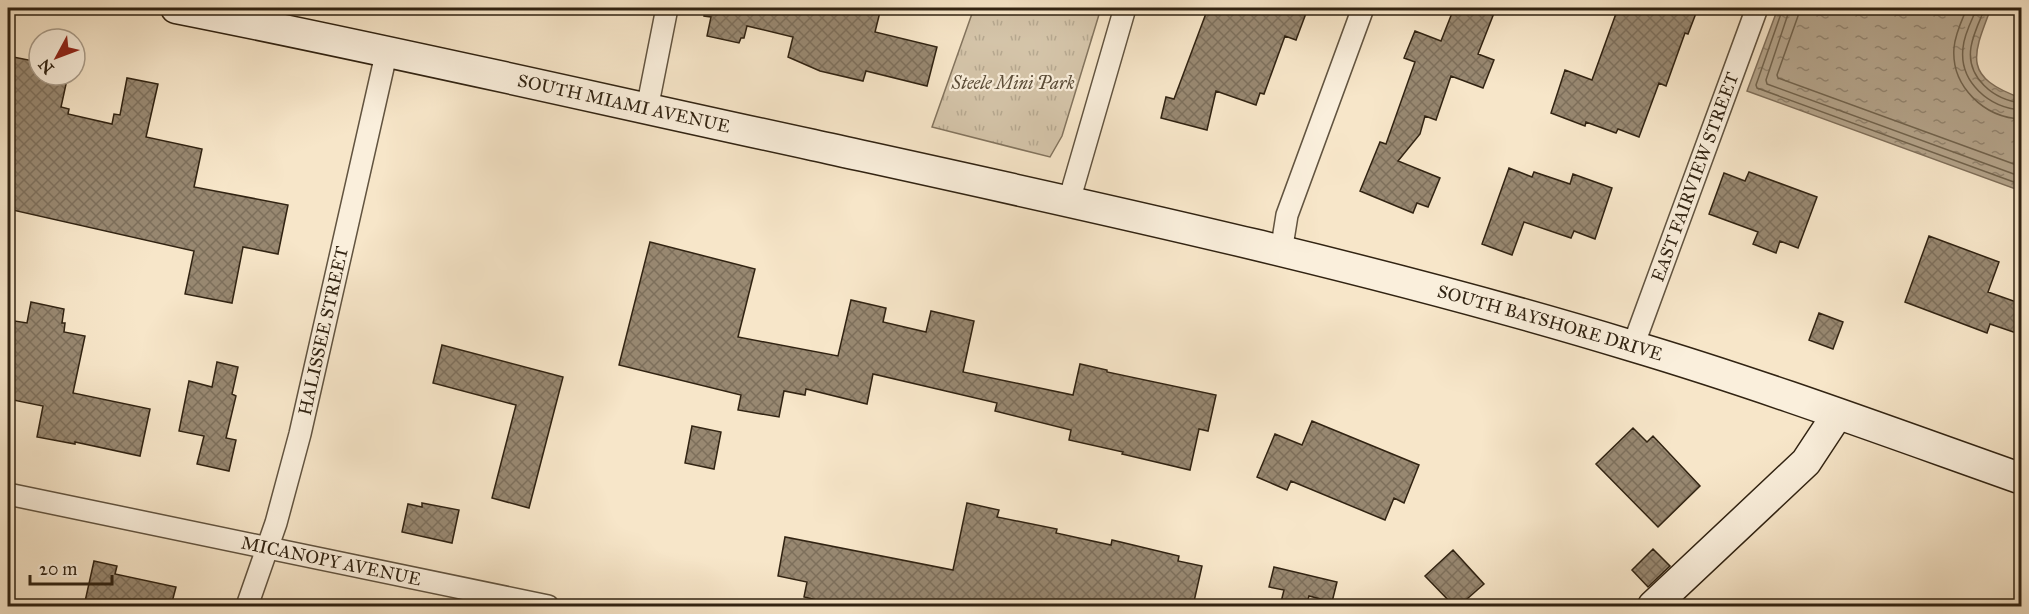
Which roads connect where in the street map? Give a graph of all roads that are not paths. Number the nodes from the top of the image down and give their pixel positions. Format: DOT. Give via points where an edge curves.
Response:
graph roads {
  1 [pos="176,8"];
  2 [pos="667,8"];
  3 [pos="1125,8"];
  4 [pos="1363,8"];
  5 [pos="1757,8"];
  6 [pos="387,50"];
  7 [pos="647,109"];
  8 [pos="1069,201"];
  9 [pos="1281,252"];
  10 [pos="1633,346"];
  11 [pos="1838,415"];
  12 [pos="2022,479"];
  13 [pos="8,494"];
  14 [pos="268,549"];
  15 [pos="247,606"];
  16 [pos="548,606"];
  17 [pos="1653,606"];
  1 -- 6 [label="main road, SOUTH MIAMI AVENUE"];
  2 -- 7 [label="street"];
  3 -- 8 [label="street"];
  4 -- 9 [label="street" via="1287,215"];
  5 -- 10 [label="street, EAST FAIRVIEW STREET"];
  6 -- 7 [label="main road, SOUTH MIAMI AVENUE"];
  6 -- 14 [label="street, HALISSEE STREET" via="300,434"];
  7 -- 8 [label="main road, SOUTH MIAMI AVENUE"];
  8 -- 9 [label="main road, SOUTH BAYSHORE DRIVE"];
  9 -- 10 [label="main road, SOUTH BAYSHORE DRIVE"];
  10 -- 11 [label="main road, SOUTH BAYSHORE DRIVE"];
  11 -- 12 [label="main road, SOUTH BAYSHORE DRIVE"];
  11 -- 17 [label="main road" via="1806,462"];
  13 -- 14 [label="street, MICANOPY AVENUE"];
  14 -- 15 [label="street, HALISSEE STREET"];
  14 -- 16 [label="street, MICANOPY AVENUE"];
}
